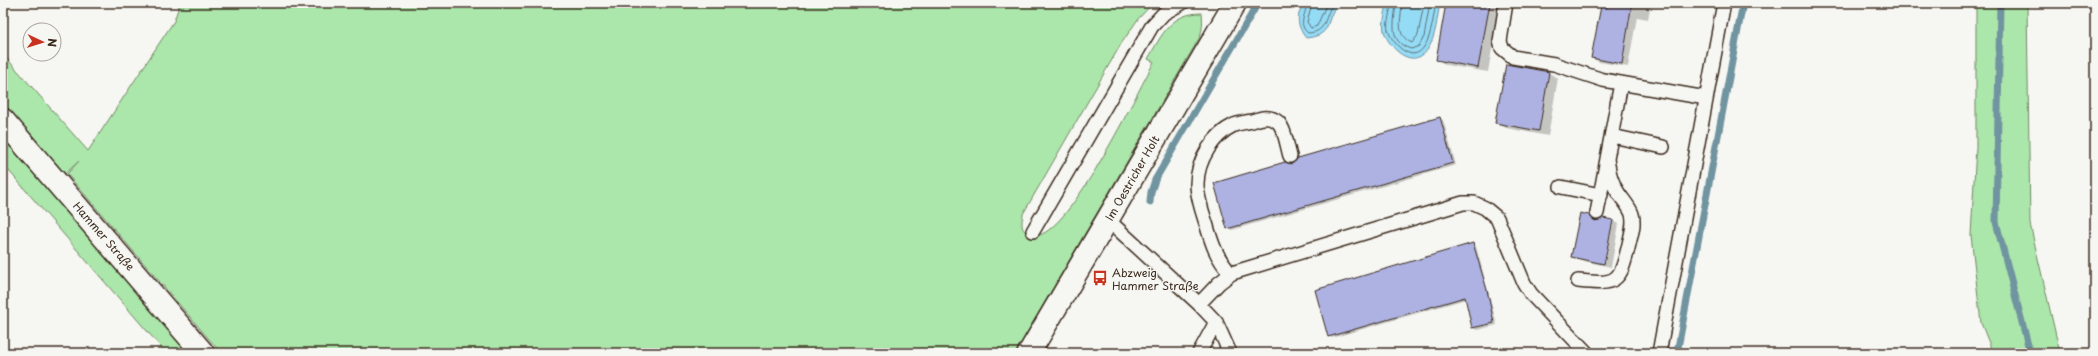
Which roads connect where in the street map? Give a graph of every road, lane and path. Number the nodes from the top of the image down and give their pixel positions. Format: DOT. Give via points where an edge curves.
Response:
graph roads {
  1 [pos="1182,3"];
  2 [pos="1235,3"];
  3 [pos="1506,3"];
  4 [pos="1724,3"];
  5 [pos="1621,84"];
  6 [pos="1706,98"];
  7 [pos="3,120"];
  8 [pos="1612,136"];
  9 [pos="1663,147"];
  10 [pos="1290,156"];
  11 [pos="1607,159"];
  12 [pos="1560,187"];
  13 [pos="1601,195"];
  14 [pos="1597,213"];
  15 [pos="1108,220"];
  16 [pos="1033,231"];
  17 [pos="1230,274"];
  18 [pos="1578,281"];
  19 [pos="1199,304"];
  20 [pos="1216,322"];
  21 [pos="203,353"];
  22 [pos="1029,353"];
  23 [pos="1199,353"];
  24 [pos="1230,353"];
  25 [pos="1587,353"];
  26 [pos="1660,353"];
  1 -- 16 [label="lane" via="1164,13 1152,26"];
  2 -- 15 [label="street, Im Oestricher Holt"];
  3 -- 5 [label="lane" via="1500,41 1508,54 1554,64"];
  4 -- 6 [label="lane"];
  5 -- 6 [label="lane"];
  5 -- 8 [label="lane"];
  6 -- 26 [label="lane"];
  7 -- 21 [label="street, Hammer Straße"];
  8 -- 9 [label="lane"];
  8 -- 11 [label="lane"];
  10 -- 17 [label="lane" via="1281,126 1272,118 1264,117 1235,125 1222,133 1205,156 1197,184 1198,196 1213,248 1218,260"];
  11 -- 13 [label="lane"];
  11 -- 18 [label="lane" via="1612,181 1632,215 1633,226 1624,268 1618,277 1610,282"];
  12 -- 13 [label="lane"];
  13 -- 14 [label="lane"];
  15 -- 19 [label="lane"];
  15 -- 22 [label="street, Im Oestricher Holt"];
  17 -- 19 [label="lane"];
  17 -- 25 [label="lane" via="1463,203 1474,203 1497,218 1531,294"];
  19 -- 20 [label="lane"];
  20 -- 23 [label="lane"];
  20 -- 24 [label="lane"];
}
